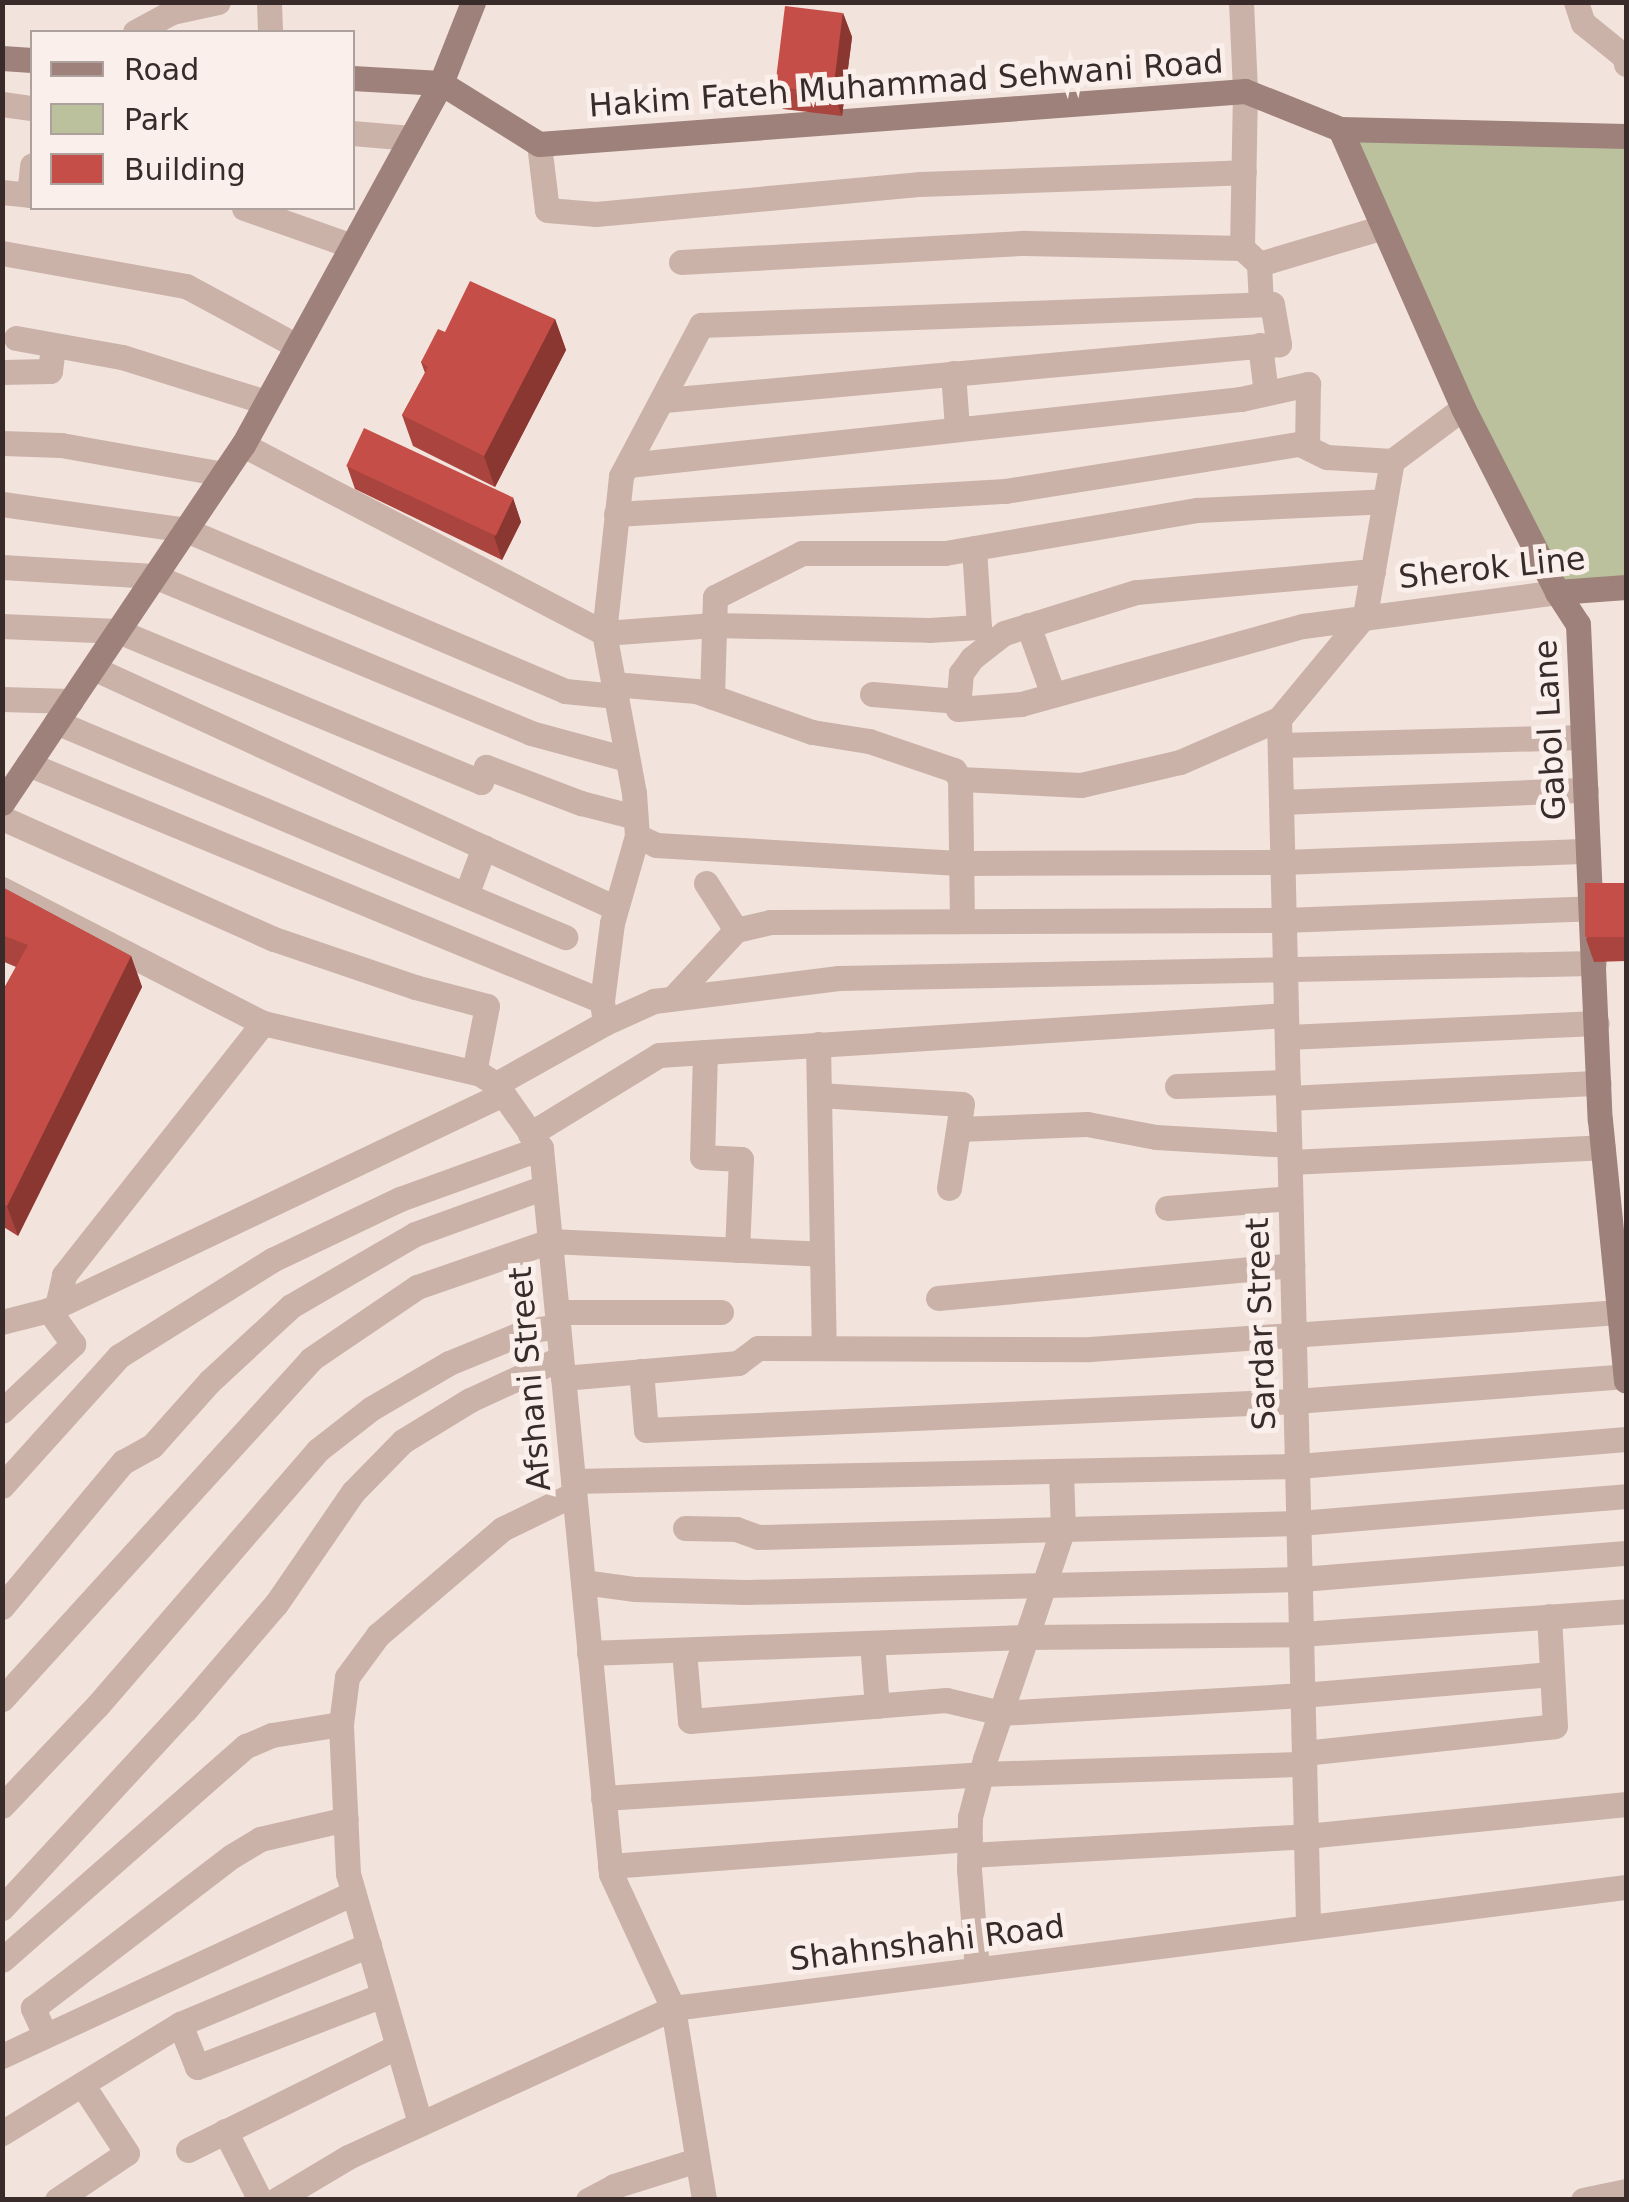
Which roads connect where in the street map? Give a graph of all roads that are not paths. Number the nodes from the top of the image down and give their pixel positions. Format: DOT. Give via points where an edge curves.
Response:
graph roads {
  1 [pos="218,2"];
  2 [pos="268,2"];
  3 [pos="473,2"];
  4 [pos="1241,2"];
  5 [pos="1576,2"];
  6 [pos="139,30"];
  7 [pos="270,30"];
  8 [pos="2,58"];
  9 [pos="30,60"];
  10 [pos="1626,64"];
  11 [pos="355,78"];
  12 [pos="441,83"];
  13 [pos="1245,91"];
  14 [pos="2,104"];
  15 [pos="30,108"];
  16 [pos="1340,129"];
  17 [pos="355,134"];
  18 [pos="1626,136"];
  19 [pos="411,138"];
  20 [pos="539,144"];
  21 [pos="1244,172"];
  22 [pos="2,192"];
  23 [pos="30,195"];
  24 [pos="250,210"];
  25 [pos="1383,226"];
  26 [pos="352,246"];
  27 [pos="2,253"];
  28 [pos="1250,256"];
  29 [pos="681,262"];
  30 [pos="1261,304"];
  31 [pos="16,338"];
  32 [pos="54,345"];
  33 [pos="1260,345"];
  34 [pos="297,346"];
  35 [pos="2,372"];
  36 [pos="953,373"];
  37 [pos="1266,394"];
  38 [pos="665,400"];
  39 [pos="266,402"];
  40 [pos="1463,408"];
  41 [pos="957,428"];
  42 [pos="2,443"];
  43 [pos="243,445"];
  44 [pos="1307,447"];
  45 [pos="1392,461"];
  46 [pos="628,465"];
  47 [pos="224,474"];
  48 [pos="1385,501"];
  49 [pos="2,504"];
  50 [pos="804,506"];
  51 [pos="616,514"];
  52 [pos="186,530"];
  53 [pos="974,548"];
  54 [pos="802,553"];
  55 [pos="2,567"];
  56 [pos="1373,572"];
  57 [pos="154,576"];
  58 [pos="1626,587"];
  59 [pos="1557,592"];
  60 [pos="1365,615"];
  61 [pos="714,625"];
  62 [pos="1028,625"];
  63 [pos="2,626"];
  64 [pos="118,631"];
  65 [pos="604,633"];
  66 [pos="93,668"];
  67 [pos="614,690"];
  68 [pos="872,694"];
  69 [pos="1053,695"];
  70 [pos="712,697"];
  71 [pos="2,699"];
  72 [pos="958,701"];
  73 [pos="64,712"];
  74 [pos="1280,732"];
  75 [pos="1583,737"];
  76 [pos="627,759"];
  77 [pos="28,764"];
  78 [pos="960,779"];
  79 [pos="1586,790"];
  80 [pos="1281,802"];
  81 [pos="2,803"];
  82 [pos="2,818"];
  83 [pos="636,826"];
  84 [pos="484,848"];
  85 [pos="1588,851"];
  86 [pos="1282,862"];
  87 [pos="962,863"];
  88 [pos="706,884"];
  89 [pos="2,889"];
  90 [pos="466,895"];
  91 [pos="616,908"];
  92 [pos="1593,908"];
  93 [pos="962,918"];
  94 [pos="1284,920"];
  95 [pos="736,930"];
  96 [pos="566,937"];
  97 [pos="1594,963"];
  98 [pos="1285,968"];
  99 [pos="673,998"];
  100 [pos="604,1012"];
  101 [pos="263,1023"];
  102 [pos="1597,1023"];
  103 [pos="1287,1026"];
  104 [pos="818,1044"];
  105 [pos="705,1052"];
  106 [pos="490,1083"];
  107 [pos="1599,1084"];
  108 [pos="1176,1086"];
  109 [pos="1288,1090"];
  110 [pos="819,1095"];
  111 [pos="1626,1118"];
  112 [pos="1600,1120"];
  113 [pos="959,1130"];
  114 [pos="536,1141"];
  115 [pos="1603,1146"];
  116 [pos="1290,1153"];
  117 [pos="545,1187"];
  118 [pos="949,1188"];
  119 [pos="1290,1198"];
  120 [pos="1167,1208"];
  121 [pos="550,1241"];
  122 [pos="737,1250"];
  123 [pos="821,1254"];
  124 [pos="1292,1265"];
  125 [pos="938,1298"];
  126 [pos="53,1308"];
  127 [pos="720,1312"];
  128 [pos="1620,1312"];
  129 [pos="557,1319"];
  130 [pos="2,1322"];
  131 [pos="1294,1334"];
  132 [pos="824,1345"];
  133 [pos="562,1368"];
  134 [pos="641,1371"];
  135 [pos="1626,1378"];
  136 [pos="1295,1401"];
  137 [pos="2,1412"];
  138 [pos="1626,1439"];
  139 [pos="1298,1466"];
  140 [pos="1061,1471"];
  141 [pos="2,1486"];
  142 [pos="574,1488"];
  143 [pos="1626,1496"];
  144 [pos="1300,1523"];
  145 [pos="685,1528"];
  146 [pos="1064,1529"];
  147 [pos="1626,1553"];
  148 [pos="1300,1580"];
  149 [pos="583,1582"];
  150 [pos="1045,1584"];
  151 [pos="2,1607"];
  152 [pos="1626,1611"];
  153 [pos="1549,1616"];
  154 [pos="1301,1634"];
  155 [pos="1028,1638"];
  156 [pos="872,1643"];
  157 [pos="684,1650"];
  158 [pos="589,1654"];
  159 [pos="1552,1674"];
  160 [pos="1302,1695"];
  161 [pos="2,1699"];
  162 [pos="876,1706"];
  163 [pos="1001,1713"];
  164 [pos="341,1724"];
  165 [pos="1304,1759"];
  166 [pos="981,1774"];
  167 [pos="603,1798"];
  168 [pos="1626,1804"];
  169 [pos="2,1806"];
  170 [pos="346,1819"];
  171 [pos="1306,1836"];
  172 [pos="970,1847"];
  173 [pos="610,1866"];
  174 [pos="1626,1887"];
  175 [pos="353,1893"];
  176 [pos="2,1908"];
  177 [pos="1308,1927"];
  178 [pos="369,1946"];
  179 [pos="2,1960"];
  180 [pos="977,1969"];
  181 [pos="383,1995"];
  182 [pos="672,2008"];
  183 [pos="180,2024"];
  184 [pos="45,2035"];
  185 [pos="398,2046"];
  186 [pos="2,2056"];
  187 [pos="82,2084"];
  188 [pos="420,2124"];
  189 [pos="225,2132"];
  190 [pos="2,2133"];
  191 [pos="188,2150"];
  192 [pos="697,2160"];
  193 [pos="1626,2191"];
  194 [pos="589,2199"];
  195 [pos="57,2200"];
  196 [pos="260,2200"];
  197 [pos="276,2200"];
  198 [pos="704,2200"];
  199 [pos="1583,2200"];
  1 -- 6 [label="street" via="172,12"];
  2 -- 7 [label="street"];
  3 -- 12 [label="street"];
  4 -- 13 [label="street"];
  5 -- 10 [label="street" via="1583,23"];
  8 -- 9 [label="street"];
  11 -- 12 [label="street"];
  12 -- 19 [label="street"];
  12 -- 20 [label="street"];
  13 -- 16 [label="street, Hakim Fateh Muhammad Sehwani Road"];
  13 -- 20 [label="street, Hakim Fateh Muhammad Sehwani Road"];
  13 -- 21 [label="street"];
  14 -- 15 [label="street"];
  16 -- 18 [label="street, Hakim Fateh Muhammad Sehwani Road"];
  16 -- 25 [label="street, Gabol Lane"];
  17 -- 19 [label="street"];
  19 -- 26 [label="street"];
  20 -- 21 [label="street" via="548,210 596,214 921,184"];
  21 -- 28 [label="street"];
  22 -- 23 [label="street"];
  24 -- 26 [label="street"];
  25 -- 28 [label="street"];
  25 -- 40 [label="street, Gabol Lane"];
  26 -- 34 [label="street"];
  27 -- 34 [label="street" via="186,286"];
  28 -- 29 [label="street" via="1025,243"];
  28 -- 30 [label="street"];
  30 -- 33 [label="street" via="1272,304 1279,344"];
  30 -- 38 [label="street" via="701,326"];
  31 -- 32 [label="street"];
  32 -- 35 [label="street" via="50,372"];
  32 -- 39 [label="street" via="163,368"];
  33 -- 36 [label="street"];
  33 -- 37 [label="street"];
  34 -- 39 [label="street"];
  36 -- 38 [label="street"];
  36 -- 41 [label="street"];
  37 -- 41 [label="street"];
  37 -- 44 [label="street" via="1308,384"];
  38 -- 46 [label="street"];
  39 -- 43 [label="street"];
  40 -- 45 [label="street"];
  40 -- 59 [label="street, Gabol Lane"];
  41 -- 46 [label="street"];
  42 -- 47 [label="street" via="61,445"];
  43 -- 47 [label="street"];
  43 -- 65 [label="street"];
  44 -- 45 [label="street" via="1327,457"];
  44 -- 50 [label="street" via="1005,491"];
  45 -- 48 [label="street"];
  46 -- 51 [label="street"];
  47 -- 52 [label="street"];
  48 -- 53 [label="street" via="1197,510"];
  48 -- 56 [label="street"];
  49 -- 52 [label="street"];
  50 -- 51 [label="street"];
  50 -- 54 [label="street"];
  51 -- 65 [label="street"];
  52 -- 57 [label="street"];
  52 -- 67 [label="street" via="565,691"];
  53 -- 54 [label="street"];
  53 -- 61 [label="street" via="979,627"];
  54 -- 61 [label="street" via="715,597"];
  55 -- 57 [label="street"];
  56 -- 60 [label="street"];
  56 -- 62 [label="street" via="1136,592"];
  57 -- 64 [label="street"];
  57 -- 76 [label="street" via="532,734"];
  58 -- 59 [label="street, Sherok Line"];
  59 -- 60 [label="street, Sherok Line"];
  59 -- 75 [label="street, Gabol Lane" via="1578,624"];
  60 -- 69 [label="street, Sherok Line" via="1241,640"];
  60 -- 74 [label="street"];
  61 -- 65 [label="street"];
  61 -- 70 [label="street"];
  62 -- 69 [label="street"];
  62 -- 72 [label="street" via="1004,633 972,658 961,673"];
  63 -- 64 [label="street"];
  64 -- 66 [label="street"];
  64 -- 83 [label="street" via="481,782 486,767"];
  65 -- 67 [label="street"];
  66 -- 73 [label="street"];
  66 -- 84 [label="street"];
  67 -- 70 [label="street"];
  67 -- 76 [label="street"];
  68 -- 72 [label="street"];
  69 -- 72 [label="street, Sherok Line" via="958,710"];
  70 -- 78 [label="street" via="812,732 926,758"];
  71 -- 73 [label="street"];
  73 -- 77 [label="street"];
  73 -- 90 [label="street"];
  74 -- 75 [label="street"];
  74 -- 78 [label="street" via="1082,785"];
  74 -- 80 [label="street, Sardar Street"];
  75 -- 79 [label="street, Gabol Lane"];
  76 -- 83 [label="street"];
  77 -- 81 [label="street"];
  77 -- 100 [label="street"];
  78 -- 87 [label="street"];
  79 -- 80 [label="street"];
  79 -- 85 [label="street, Gabol Lane"];
  80 -- 86 [label="street, Sardar Street"];
  82 -- 106 [label="street" via="274,939 487,1006"];
  83 -- 87 [label="street" via="656,845"];
  83 -- 91 [label="street"];
  84 -- 90 [label="street"];
  84 -- 91 [label="street"];
  85 -- 86 [label="street"];
  85 -- 92 [label="street, Gabol Lane"];
  86 -- 87 [label="street"];
  86 -- 94 [label="street, Sardar Street"];
  87 -- 93 [label="street"];
  88 -- 95 [label="street"];
  89 -- 101 [label="street"];
  90 -- 96 [label="street"];
  91 -- 100 [label="street"];
  92 -- 94 [label="street"];
  92 -- 97 [label="street, Gabol Lane"];
  93 -- 94 [label="street"];
  93 -- 95 [label="street" via="770,922"];
  94 -- 98 [label="street, Sardar Street"];
  95 -- 99 [label="street"];
  97 -- 98 [label="street"];
  97 -- 102 [label="street, Gabol Lane"];
  98 -- 99 [label="street" via="839,978"];
  98 -- 103 [label="street, Sardar Street"];
  99 -- 100 [label="street"];
  100 -- 106 [label="street"];
  101 -- 106 [label="street"];
  101 -- 126 [label="street" via="64,1276"];
  102 -- 103 [label="street"];
  102 -- 107 [label="street, Gabol Lane"];
  103 -- 104 [label="street"];
  103 -- 109 [label="street, Sardar Street"];
  104 -- 105 [label="street"];
  104 -- 110 [label="street"];
  105 -- 114 [label="street" via="659,1055"];
  105 -- 122 [label="street" via="702,1157 740,1159"];
  106 -- 114 [label="street"];
  106 -- 126 [label="street"];
  107 -- 109 [label="street"];
  107 -- 112 [label="street, Gabol Lane"];
  108 -- 109 [label="street"];
  109 -- 116 [label="street, Sardar Street"];
  110 -- 113 [label="street" via="962,1104"];
  110 -- 123 [label="street"];
  111 -- 112 [label="street"];
  112 -- 115 [label="street, Gabol Lane"];
  113 -- 116 [label="street" via="1087,1124"];
  113 -- 118 [label="street"];
  114 -- 117 [label="street, Afshani Street"];
  114 -- 141 [label="street" via="272,1260 119,1356"];
  115 -- 116 [label="street"];
  115 -- 128 [label="street, Gabol Lane"];
  116 -- 119 [label="street, Sardar Street"];
  117 -- 121 [label="street, Afshani Street"];
  117 -- 151 [label="street" via="415,1234 291,1306 152,1446 123,1462"];
  119 -- 120 [label="street"];
  119 -- 124 [label="street, Sardar Street"];
  121 -- 122 [label="street"];
  121 -- 129 [label="street, Afshani Street"];
  121 -- 161 [label="street" via="418,1287 310,1358"];
  122 -- 123 [label="street"];
  123 -- 132 [label="street"];
  124 -- 125 [label="street"];
  124 -- 131 [label="street, Sardar Street"];
  126 -- 130 [label="street"];
  126 -- 137 [label="street" via="73,1344"];
  127 -- 129 [label="street"];
  128 -- 131 [label="street"];
  128 -- 135 [label="street, Gabol Lane"];
  129 -- 133 [label="street, Afshani Street"];
  129 -- 169 [label="street" via="449,1363 372,1408 318,1450"];
  131 -- 132 [label="street" via="1090,1349"];
  131 -- 136 [label="street, Sardar Street"];
  132 -- 134 [label="street" via="758,1348 738,1364"];
  133 -- 134 [label="street"];
  133 -- 142 [label="street, Afshani Street"];
  133 -- 176 [label="street" via="470,1400 391,1454 353,1492 276,1604"];
  134 -- 136 [label="street" via="646,1430"];
  135 -- 136 [label="street"];
  136 -- 139 [label="street, Sardar Street"];
  138 -- 139 [label="street"];
  139 -- 140 [label="street"];
  139 -- 144 [label="street, Sardar Street"];
  140 -- 142 [label="street"];
  140 -- 146 [label="street"];
  142 -- 149 [label="street, Afshani Street"];
  142 -- 164 [label="street" via="502,1529 378,1635 346,1677"];
  143 -- 144 [label="street"];
  144 -- 146 [label="street"];
  144 -- 148 [label="street, Sardar Street"];
  145 -- 146 [label="street" via="736,1529 758,1537"];
  146 -- 150 [label="street"];
  147 -- 148 [label="street"];
  148 -- 150 [label="street"];
  148 -- 154 [label="street, Sardar Street"];
  149 -- 150 [label="street" via="746,1592"];
  149 -- 158 [label="street, Afshani Street"];
  150 -- 155 [label="street"];
  152 -- 153 [label="street"];
  153 -- 154 [label="street"];
  153 -- 159 [label="street"];
  154 -- 155 [label="street"];
  154 -- 160 [label="street, Sardar Street"];
  155 -- 156 [label="street"];
  155 -- 163 [label="street"];
  156 -- 157 [label="street"];
  156 -- 162 [label="street"];
  157 -- 158 [label="street"];
  157 -- 162 [label="street" via="690,1721"];
  158 -- 167 [label="street, Afshani Street"];
  159 -- 160 [label="street"];
  159 -- 165 [label="street" via="1554,1726"];
  160 -- 163 [label="street"];
  160 -- 165 [label="street, Sardar Street"];
  162 -- 163 [label="street" via="946,1700"];
  163 -- 166 [label="street"];
  164 -- 170 [label="street"];
  164 -- 179 [label="street" via="246,1746"];
  165 -- 166 [label="street"];
  165 -- 171 [label="street, Sardar Street"];
  166 -- 167 [label="street"];
  166 -- 172 [label="street"];
  167 -- 173 [label="street, Afshani Street"];
  168 -- 171 [label="street"];
  170 -- 175 [label="street"];
  170 -- 184 [label="street" via="260,1840 232,1856 34,2008"];
  171 -- 172 [label="street"];
  171 -- 177 [label="street, Sardar Street"];
  172 -- 173 [label="street"];
  172 -- 180 [label="street"];
  173 -- 182 [label="street, Afshani Street"];
  174 -- 177 [label="street, Shahnshahi Road"];
  175 -- 178 [label="street"];
  175 -- 184 [label="street"];
  177 -- 180 [label="street, Shahnshahi Road"];
  178 -- 181 [label="street"];
  178 -- 183 [label="street"];
  180 -- 182 [label="street, Shahnshahi Road"];
  181 -- 183 [label="street" via="197,2066"];
  181 -- 185 [label="street"];
  182 -- 188 [label="street, Shahnshahi Road"];
  182 -- 192 [label="street, Afshani Street"];
  183 -- 187 [label="street"];
  184 -- 186 [label="street"];
  185 -- 188 [label="street"];
  185 -- 189 [label="street"];
  187 -- 190 [label="street"];
  187 -- 195 [label="street" via="127,2153"];
  188 -- 197 [label="street, Shahnshahi Road"];
  189 -- 191 [label="street"];
  189 -- 196 [label="street"];
  192 -- 194 [label="street"];
  192 -- 198 [label="street, Afshani Street"];
  193 -- 199 [label="street"];
}
